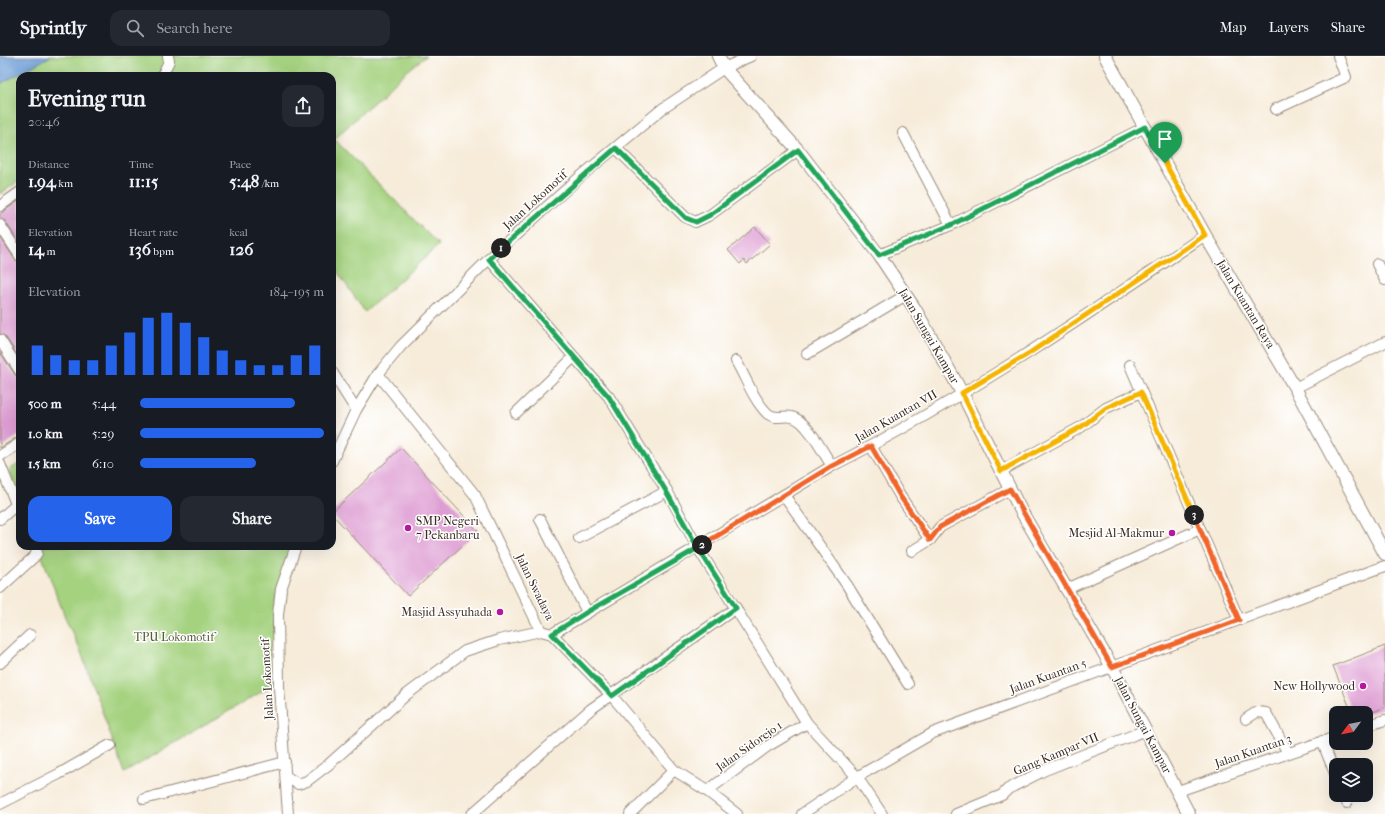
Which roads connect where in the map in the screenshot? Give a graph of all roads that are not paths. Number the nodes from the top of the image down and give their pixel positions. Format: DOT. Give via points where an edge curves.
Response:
graph roads {
  1 [pos="168,56"];
  2 [pos="718,56"];
  3 [pos="751,56"];
  4 [pos="1105,56"];
  5 [pos="1338,56"];
  6 [pos="724,68"];
  7 [pos="164,72"];
  8 [pos="1276,109"];
  9 [pos="1145,127"];
  10 [pos="903,133"];
  11 [pos="616,148"];
  12 [pos="798,150"];
  13 [pos="16,195"];
  14 [pos="0,206"];
  15 [pos="0,225"];
  16 [pos="951,225"];
  17 [pos="1205,235"];
  18 [pos="16,250"];
  19 [pos="879,255"];
  20 [pos="489,259"];
  21 [pos="1377,264"];
  22 [pos="1385,280"];
  23 [pos="906,294"];
  24 [pos="0,340"];
  25 [pos="1385,342"];
  26 [pos="807,354"];
  27 [pos="574,357"];
  28 [pos="736,361"];
  29 [pos="16,365"];
  30 [pos="1130,365"];
  31 [pos="378,374"];
  32 [pos="336,378"];
  33 [pos="1295,388"];
  34 [pos="1141,392"];
  35 [pos="962,393"];
  36 [pos="356,410"];
  37 [pos="516,414"];
  38 [pos="16,446"];
  39 [pos="871,446"];
  40 [pos="336,452"];
  41 [pos="0,456"];
  42 [pos="0,464"];
  43 [pos="832,466"];
  44 [pos="1001,471"];
  45 [pos="1010,489"];
  46 [pos="666,491"];
  47 [pos="784,495"];
  48 [pos="16,504"];
  49 [pos="16,510"];
  50 [pos="0,519"];
  51 [pos="540,520"];
  52 [pos="1200,529"];
  53 [pos="579,538"];
  54 [pos="930,540"];
  55 [pos="698,548"];
  56 [pos="36,550"];
  57 [pos="295,550"];
  58 [pos="912,551"];
  59 [pos="1385,554"];
  60 [pos="1385,566"];
  61 [pos="0,588"];
  62 [pos="1067,589"];
  63 [pos="736,608"];
  64 [pos="587,612"];
  65 [pos="1239,620"];
  66 [pos="541,631"];
  67 [pos="552,634"];
  68 [pos="30,635"];
  69 [pos="0,663"];
  70 [pos="1112,667"];
  71 [pos="908,684"];
  72 [pos="612,696"];
  73 [pos="1246,719"];
  74 [pos="1385,720"];
  75 [pos="806,723"];
  76 [pos="1373,724"];
  77 [pos="1146,730"];
  78 [pos="1329,738"];
  79 [pos="1322,741"];
  80 [pos="110,745"];
  81 [pos="1288,752"];
  82 [pos="1329,758"];
  83 [pos="285,762"];
  84 [pos="674,770"];
  85 [pos="287,777"];
  86 [pos="857,777"];
  87 [pos="708,791"];
  88 [pos="1178,791"];
  89 [pos="144,799"];
  90 [pos="0,804"];
  91 [pos="962,813"];
  92 [pos="288,814"];
  93 [pos="472,814"];
  94 [pos="630,814"];
  95 [pos="737,814"];
  96 [pos="802,814"];
  97 [pos="882,814"];
  98 [pos="1189,814"];
  1 -- 7 [label="street"];
  2 -- 6 [label="street, Jalan Sungai Kampar"];
  3 -- 6 [label="street, Jalan Lokomotif"];
  4 -- 9 [label="street, Jalan Kuantan Raya"];
  5 -- 8 [label="street" via="1346,77"];
  6 -- 11 [label="street, Jalan Lokomotif" via="662,109"];
  6 -- 12 [label="street, Jalan Sungai Kampar"];
  9 -- 16 [label="street"];
  9 -- 17 [label="street, Jalan Kuantan Raya"];
  10 -- 16 [label="street"];
  11 -- 12 [label="street" via="686,218 696,222 710,215"];
  11 -- 20 [label="street, Jalan Lokomotif"];
  12 -- 19 [label="street, Jalan Sungai Kampar"];
  13 -- 14 [label="street"];
  15 -- 18 [label="street"];
  16 -- 19 [label="street"];
  17 -- 33 [label="street, Jalan Kuantan Raya"];
  17 -- 35 [label="street, Jalan Kuantan VII" via="1028,354"];
  19 -- 23 [label="street, Jalan Sungai Kampar"];
  20 -- 27 [label="street"];
  20 -- 31 [label="street, Jalan Lokomotif" via="401,346"];
  21 -- 22 [label="street"];
  23 -- 26 [label="street"];
  23 -- 35 [label="street, Jalan Sungai Kampar"];
  24 -- 29 [label="street"];
  25 -- 33 [label="street"];
  27 -- 37 [label="street"];
  27 -- 46 [label="street" via="609,397"];
  28 -- 43 [label="street" via="760,404 769,414 776,418 797,419 814,437"];
  30 -- 34 [label="street"];
  31 -- 36 [label="street, Jalan Lokomotif"];
  31 -- 66 [label="street, Jalan Swadaya" via="475,495"];
  32 -- 36 [label="street"];
  33 -- 59 [label="street, Jalan Kuantan Raya"];
  34 -- 44 [label="street" via="1106,408 1081,427"];
  34 -- 52 [label="street"];
  35 -- 39 [label="street, Jalan Kuantan VII"];
  35 -- 44 [label="street, Jalan Sungai Kampar"];
  36 -- 40 [label="street, Jalan Lokomotif"];
  38 -- 41 [label="street"];
  39 -- 43 [label="street, Jalan Kuantan VII"];
  39 -- 54 [label="street" via="900,496"];
  42 -- 48 [label="street"];
  43 -- 47 [label="street, Jalan Kuantan VII"];
  44 -- 45 [label="street, Jalan Sungai Kampar"];
  45 -- 54 [label="street" via="940,527"];
  45 -- 62 [label="street, Jalan Sungai Kampar"];
  46 -- 53 [label="street"];
  46 -- 55 [label="street"];
  47 -- 55 [label="street, Jalan Kuantan VII"];
  47 -- 71 [label="street" via="847,586"];
  49 -- 50 [label="street"];
  51 -- 64 [label="street"];
  52 -- 62 [label="street"];
  52 -- 65 [label="street"];
  54 -- 58 [label="street"];
  55 -- 63 [label="street"];
  55 -- 64 [label="street, Jalan Kuantan VII"];
  56 -- 61 [label="street" via="35,556"];
  57 -- 83 [label="street, Jalan Lokomotif" via="281,589 278,615"];
  60 -- 65 [label="street, Jalan Kuantan 5"];
  62 -- 70 [label="street, Jalan Sungai Kampar"];
  63 -- 72 [label="street"];
  63 -- 75 [label="street"];
  64 -- 67 [label="street, Jalan Kuantan VII"];
  65 -- 70 [label="street, Jalan Kuantan 5"];
  66 -- 67 [label="street, Jalan Swadaya"];
  66 -- 85 [label="street" via="499,640 466,652 406,695 307,781 298,784"];
  67 -- 72 [label="street, Jalan Swadaya"];
  68 -- 69 [label="street"];
  70 -- 77 [label="street, Jalan Sungai Kampar"];
  70 -- 86 [label="street, Jalan Kuantan 5" via="933,733"];
  72 -- 84 [label="street, Jalan Swadaya"];
  72 -- 93 [label="street" via="591,709"];
  73 -- 81 [label="street" via="1257,712 1266,713"];
  74 -- 76 [label="street"];
  75 -- 86 [label="street"];
  75 -- 87 [label="street, Jalan Sidorejo 1" via="768,746"];
  77 -- 88 [label="street, Jalan Sungai Kampar"];
  77 -- 91 [label="street, Gang Kampar VII" via="1046,770 1008,789 1002,795"];
  78 -- 79 [label="street, Jalan Kuantan 3"];
  79 -- 81 [label="street, Jalan Kuantan 3"];
  79 -- 82 [label="street"];
  80 -- 90 [label="street"];
  81 -- 88 [label="street, Jalan Kuantan 3"];
  83 -- 85 [label="street, Jalan Lokomotif"];
  83 -- 89 [label="street"];
  84 -- 87 [label="street, Jalan Swadaya"];
  84 -- 94 [label="street"];
  85 -- 92 [label="street, Jalan Lokomotif"];
  86 -- 96 [label="street, Jalan Kuantan 5"];
  86 -- 97 [label="street"];
  87 -- 95 [label="street, Jalan Swadaya"];
  88 -- 98 [label="street, Jalan Sungai Kampar"];
}
